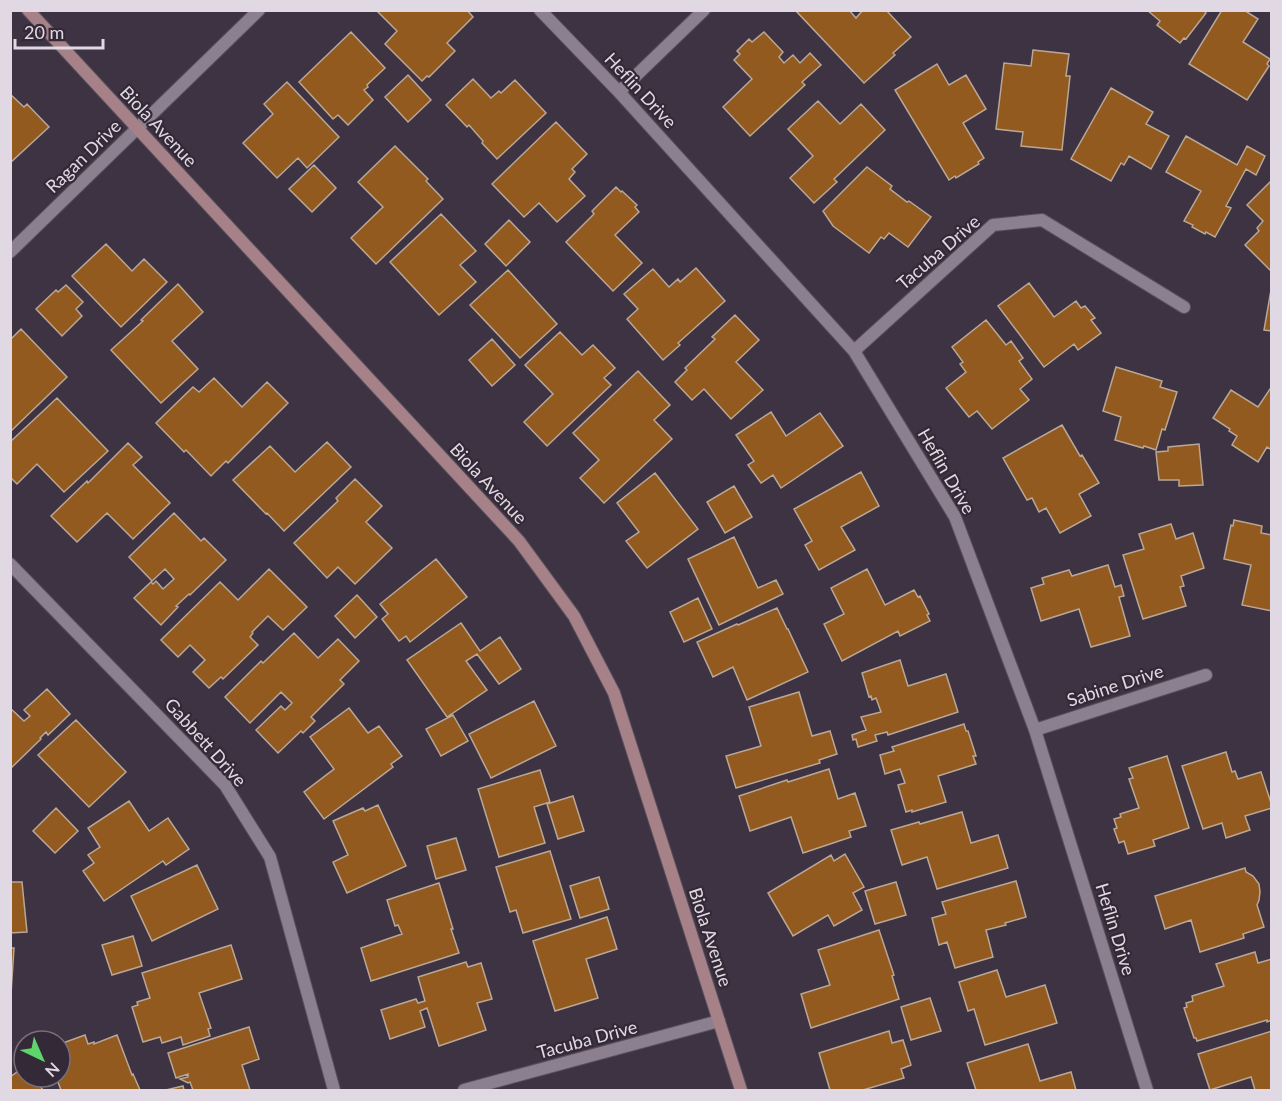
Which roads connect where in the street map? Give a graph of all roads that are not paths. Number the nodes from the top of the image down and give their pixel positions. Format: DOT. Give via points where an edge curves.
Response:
graph roads {
  1 [pos="28,10"];
  2 [pos="259,10"];
  3 [pos="540,10"];
  4 [pos="704,10"];
  5 [pos="619,92"];
  6 [pos="137,129"];
  7 [pos="10,252"];
  8 [pos="1184,307"];
  9 [pos="854,351"];
  10 [pos="10,564"];
  11 [pos="1206,675"];
  12 [pos="1035,730"];
  13 [pos="719,1022"];
  14 [pos="334,1090"];
  15 [pos="464,1090"];
  16 [pos="741,1090"];
  17 [pos="1147,1090"];
  1 -- 6 [label="street, Biola Avenue"];
  2 -- 6 [label="street, Ragan Drive"];
  3 -- 5 [label="street, Heflin Drive"];
  4 -- 5 [label="street"];
  5 -- 9 [label="street, Heflin Drive"];
  6 -- 7 [label="street, Ragan Drive"];
  6 -- 13 [label="street, Biola Avenue" via="519,541 574,616 614,693"];
  8 -- 9 [label="street, Tacuba Drive" via="1042,220 993,225"];
  9 -- 12 [label="street, Heflin Drive" via="955,517"];
  10 -- 14 [label="street, Gabbett Drive" via="225,785 270,857"];
  11 -- 12 [label="street, Sabine Drive"];
  12 -- 17 [label="street, Heflin Drive"];
  13 -- 15 [label="street, Tacuba Drive"];
  13 -- 16 [label="street, Biola Avenue"];
}
